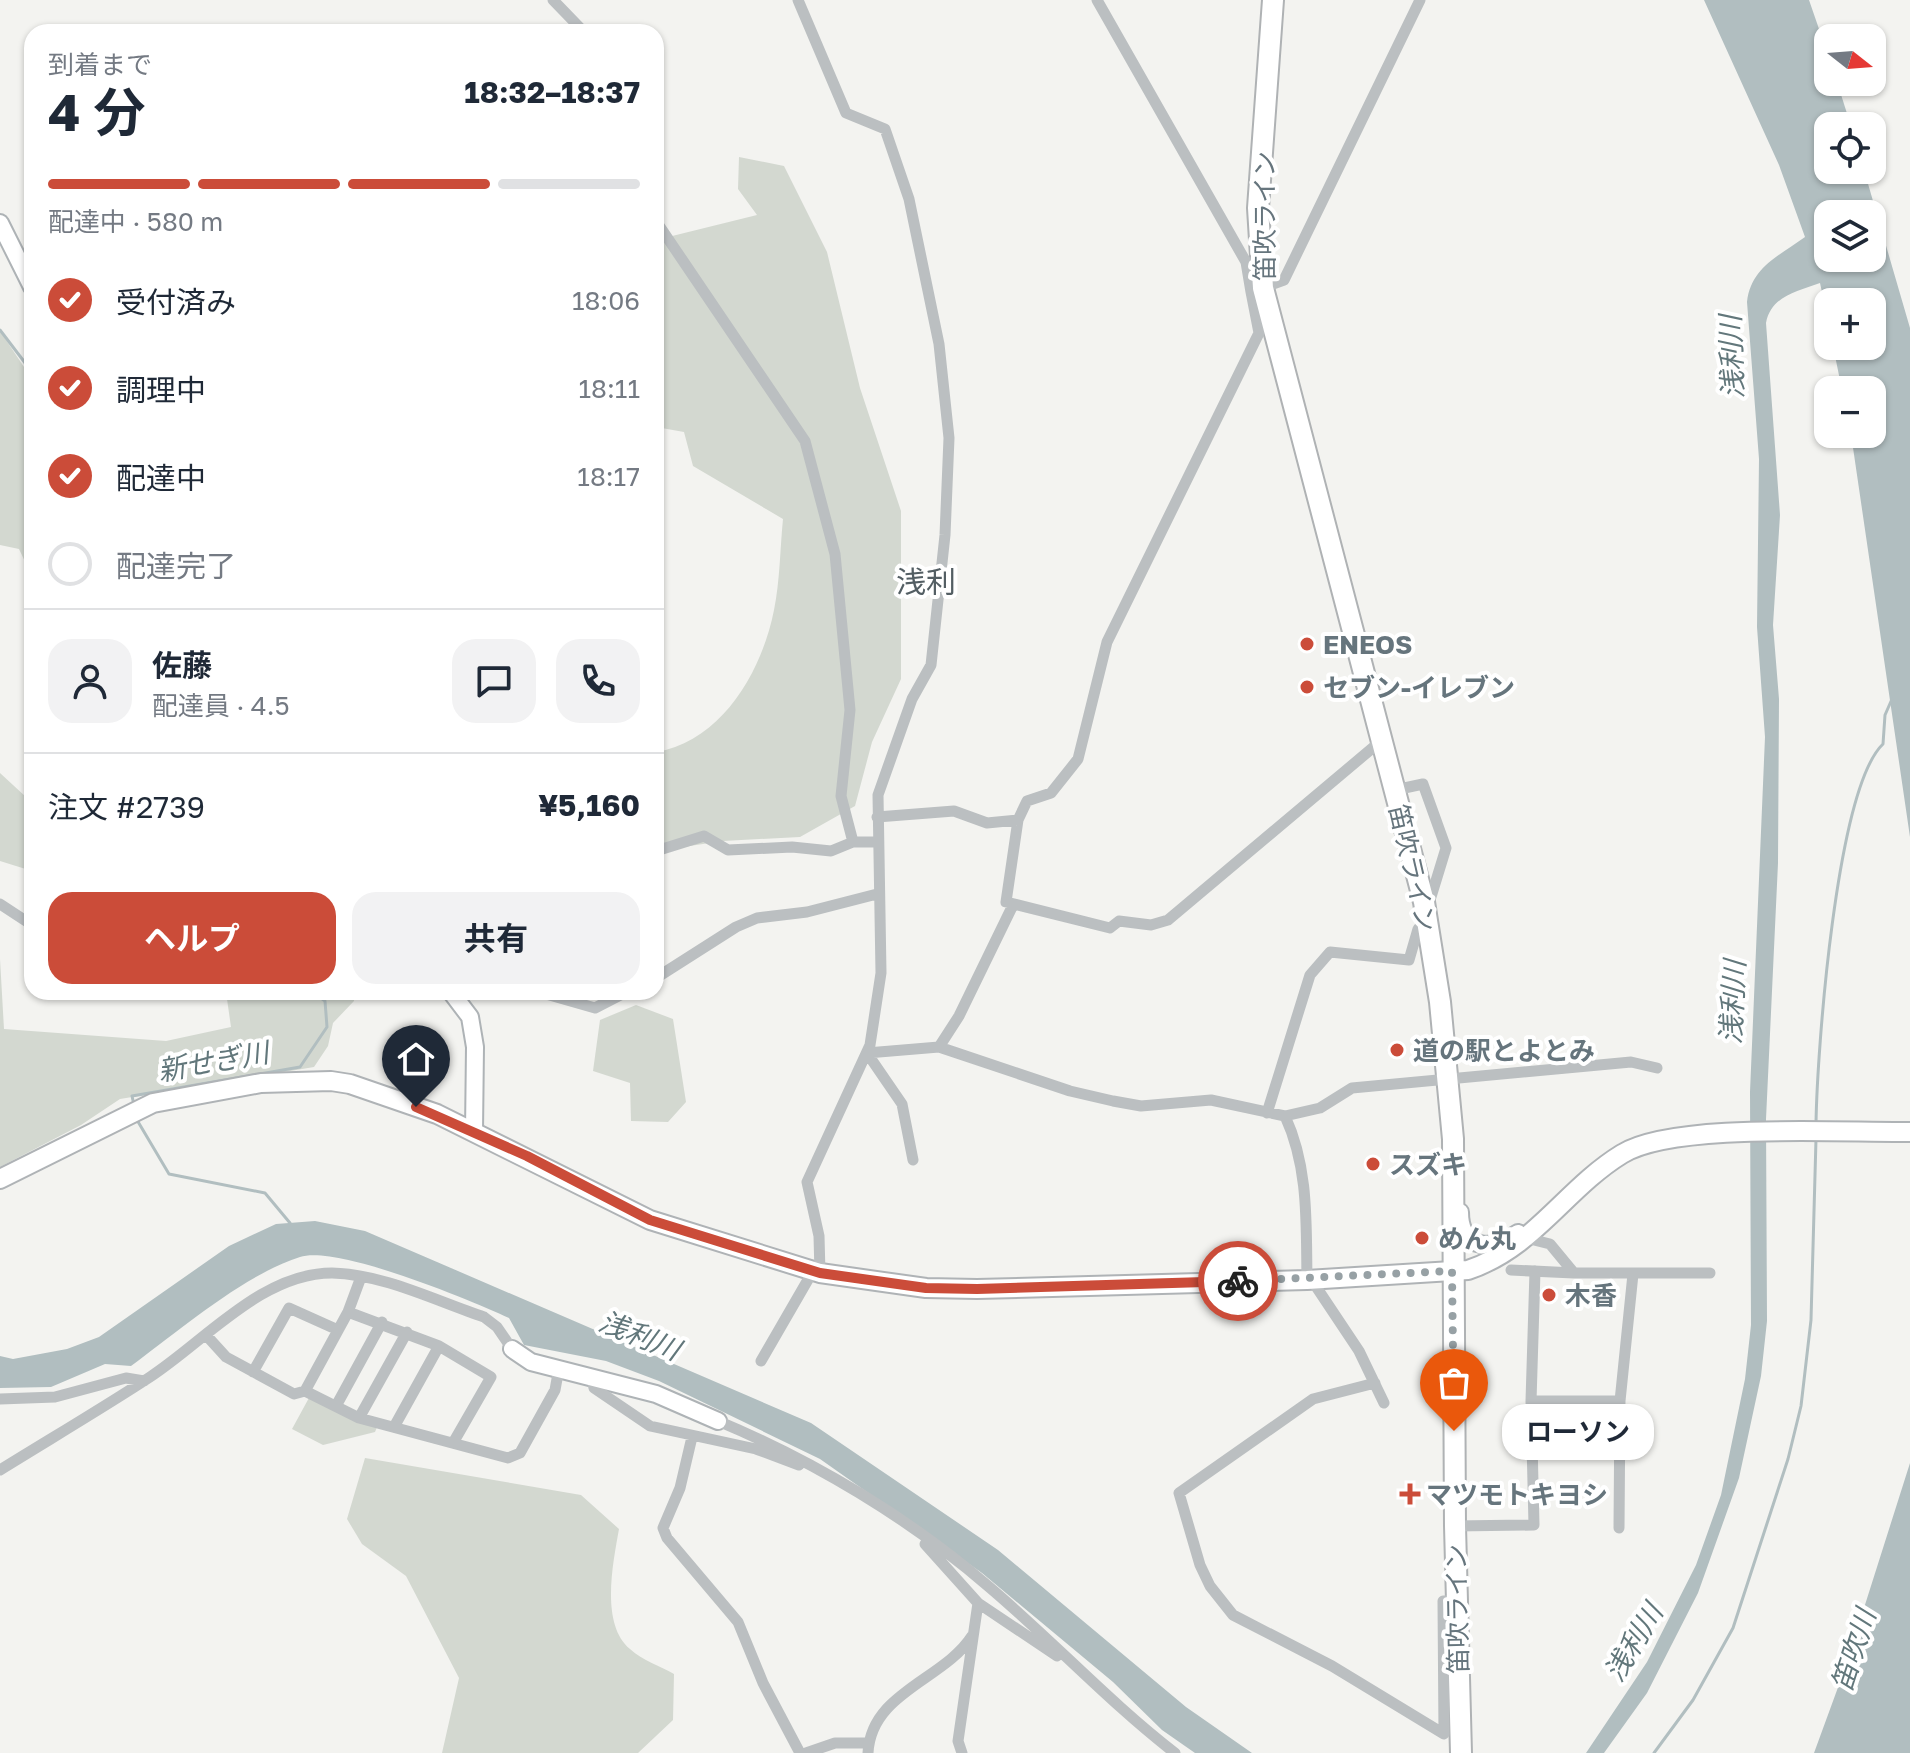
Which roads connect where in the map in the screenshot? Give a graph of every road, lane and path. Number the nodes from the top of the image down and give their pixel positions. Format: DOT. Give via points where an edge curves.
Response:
graph roads {
  1 [pos="553,0"];
  2 [pos="798,0"];
  3 [pos="1097,0"];
  4 [pos="1273,0"];
  5 [pos="1420,0"];
  6 [pos="576,24"];
  7 [pos="0,223"];
  8 [pos="664,233"];
  9 [pos="24,271"];
  10 [pos="1257,290"];
  11 [pos="1382,740"];
  12 [pos="1395,790"];
  13 [pos="877,817"];
  14 [pos="1018,820"];
  15 [pos="853,842"];
  16 [pos="876,842"];
  17 [pos="664,848"];
  18 [pos="877,894"];
  19 [pos="1424,902"];
  20 [pos="0,904"];
  21 [pos="1013,905"];
  22 [pos="24,920"];
  23 [pos="1428,927"];
  24 [pos="664,973"];
  25 [pos="457,1000"];
  26 [pos="567,1000"];
  27 [pos="610,1000"];
  28 [pos="939,1047"];
  29 [pos="867,1053"];
  30 [pos="1657,1068"];
  31 [pos="1448,1080"];
  32 [pos="1267,1113"];
  33 [pos="1285,1116"];
  34 [pos="474,1131"];
  35 [pos="1910,1132"];
  36 [pos="1453,1139"];
  37 [pos="913,1160"];
  38 [pos="0,1179"];
  39 [pos="1557,1209"];
  40 [pos="1526,1238"];
  41 [pos="1511,1270"];
  42 [pos="1452,1271"];
  43 [pos="1535,1271"];
  44 [pos="816,1272"];
  45 [pos="1574,1273"];
  46 [pos="1710,1273"];
  47 [pos="1633,1274"];
  48 [pos="361,1277"];
  49 [pos="1309,1279"];
  50 [pos="348,1312"];
  51 [pos="382,1322"];
  52 [pos="338,1330"];
  53 [pos="407,1332"];
  54 [pos="206,1335"];
  55 [pos="439,1346"];
  56 [pos="512,1349"];
  57 [pos="761,1361"];
  58 [pos="559,1368"];
  59 [pos="253,1372"];
  60 [pos="592,1377"];
  61 [pos="144,1381"];
  62 [pos="1375,1383"];
  63 [pos="305,1391"];
  64 [pos="0,1399"];
  65 [pos="1531,1401"];
  66 [pos="1620,1401"];
  67 [pos="1384,1403"];
  68 [pos="336,1406"];
  69 [pos="359,1418"];
  70 [pos="718,1421"];
  71 [pos="394,1427"];
  72 [pos="692,1437"];
  73 [pos="453,1443"];
  74 [pos="802,1461"];
  75 [pos="0,1470"];
  76 [pos="1455,1526"];
  77 [pos="1619,1528"];
  78 [pos="915,1531"];
  79 [pos="1457,1601"];
  80 [pos="978,1603"];
  81 [pos="972,1636"];
  82 [pos="1075,1666"];
  83 [pos="868,1748"];
  84 [pos="803,1753"];
  85 [pos="962,1753"];
  86 [pos="1175,1753"];
  87 [pos="1461,1753"];
  1 -- 6 [label="street"];
  2 -- 13 [label="street" via="846,113 885,129 896,153 939,344 949,438 931,665 912,699 878,795"];
  3 -- 10 [label="street"];
  4 -- 10 [label="highway, 笛吹ライン"];
  5 -- 10 [label="street" via="1284,280"];
  7 -- 9 [label="street"];
  8 -- 15 [label="street" via="805,441 835,554 850,710 841,796"];
  10 -- 11 [label="highway, 笛吹ライン"];
  10 -- 14 [label="street" via="1259,333 1107,642 1078,759 1051,793 1027,801"];
  11 -- 12 [label="highway, 笛吹ライン"];
  11 -- 21 [label="street" via="1168,920 1151,925 1119,921 1110,928"];
  12 -- 19 [label="highway, 笛吹ライン"];
  12 -- 19 [label="street" via="1423,784 1446,848 1431,897"];
  13 -- 14 [label="street" via="954,811 987,823"];
  13 -- 16 [label="street"];
  14 -- 21 [label="street" via="1006,902"];
  15 -- 16 [label="street"];
  15 -- 17 [label="street" via="831,851 728,850 704,836"];
  16 -- 18 [label="street"];
  18 -- 24 [label="street" via="757,918"];
  18 -- 29 [label="street" via="881,973"];
  19 -- 23 [label="highway, 笛吹ライン"];
  20 -- 22 [label="street"];
  21 -- 28 [label="street"];
  23 -- 31 [label="highway, 笛吹ライン"];
  23 -- 32 [label="street" via="1418,929 1409,960 1330,952 1310,975"];
  25 -- 34 [label="street" via="470,1017 475,1047"];
  26 -- 27 [label="street" via="595,1008"];
  28 -- 29 [label="street"];
  28 -- 32 [label="street" via="1113,1101 1141,1106 1211,1100"];
  29 -- 37 [label="street" via="902,1104"];
  29 -- 44 [label="street" via="807,1182 819,1236"];
  30 -- 31 [label="street" via="1631,1062"];
  31 -- 33 [label="street" via="1352,1088 1320,1108"];
  31 -- 36 [label="highway, 笛吹ライン"];
  32 -- 33 [label="street"];
  33 -- 49 [label="street" via="1299,1146 1305,1186"];
  34 -- 38 [label="main road" via="350,1084 311,1079 261,1083 153,1103"];
  34 -- 44 [label="main road" via="650,1220"];
  35 -- 39 [label="main road" via="1674,1136 1646,1142 1608,1163"];
  36 -- 39 [label="street" via="1460,1221 1471,1242 1486,1247 1504,1243"];
  36 -- 42 [label="highway, 笛吹ライン"];
  39 -- 40 [label="main road"];
  40 -- 42 [label="main road" via="1493,1262"];
  40 -- 45 [label="street" via="1550,1244"];
  41 -- 43 [label="street"];
  42 -- 49 [label="main road"];
  42 -- 76 [label="highway, 笛吹ライン"];
  43 -- 45 [label="street"];
  43 -- 65 [label="street"];
  44 -- 49 [label="main road" via="896,1285 977,1289"];
  44 -- 57 [label="street"];
  45 -- 47 [label="street"];
  46 -- 47 [label="street"];
  47 -- 66 [label="street"];
  48 -- 50 [label="street"];
  48 -- 54 [label="street" via="329,1273 284,1283"];
  48 -- 56 [label="street" via="484,1317"];
  49 -- 62 [label="street"];
  50 -- 51 [label="street"];
  50 -- 52 [label="street"];
  51 -- 53 [label="street"];
  51 -- 68 [label="street"];
  52 -- 59 [label="street" via="289,1308"];
  52 -- 63 [label="street"];
  53 -- 55 [label="street"];
  53 -- 69 [label="street"];
  54 -- 59 [label="street" via="226,1357"];
  54 -- 61 [label="street"];
  55 -- 71 [label="street"];
  55 -- 73 [label="street" via="491,1377"];
  56 -- 58 [label="street" via="531,1362"];
  58 -- 60 [label="street"];
  58 -- 73 [label="street" via="555,1390 520,1453 508,1458"];
  59 -- 63 [label="street" via="294,1394"];
  60 -- 70 [label="street" via="656,1394"];
  60 -- 72 [label="street" via="594,1388 650,1426"];
  61 -- 64 [label="street" via="126,1378 55,1397"];
  61 -- 75 [label="street"];
  62 -- 67 [label="street"];
  62 -- 79 [label="street" via="1313,1399 1179,1493 1200,1565 1233,1615 1332,1666 1444,1734 1443,1601"];
  63 -- 68 [label="street"];
  65 -- 66 [label="street"];
  65 -- 76 [label="street" via="1534,1525"];
  66 -- 77 [label="street"];
  68 -- 69 [label="street"];
  69 -- 71 [label="street"];
  70 -- 74 [label="street"];
  71 -- 73 [label="street"];
  72 -- 74 [label="street" via="756,1449 798,1466"];
  72 -- 84 [label="street" via="680,1488 663,1528 738,1622 763,1683"];
  74 -- 78 [label="street"];
  76 -- 79 [label="highway, 笛吹ライン"];
  78 -- 80 [label="street"];
  78 -- 82 [label="street" via="987,1585"];
  79 -- 87 [label="highway, 笛吹ライン"];
  80 -- 81 [label="street"];
  80 -- 82 [label="street" via="1029,1641"];
  81 -- 83 [label="street" via="963,1650 896,1698"];
  81 -- 85 [label="street" via="958,1741"];
  82 -- 86 [label="street"];
  83 -- 84 [label="street" via="835,1743"];
}
